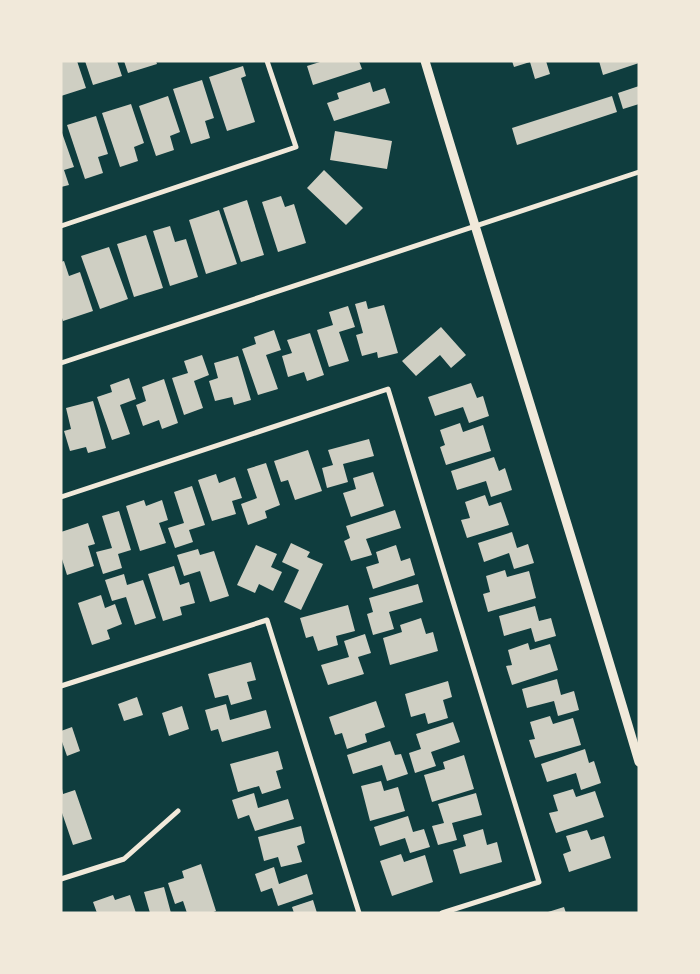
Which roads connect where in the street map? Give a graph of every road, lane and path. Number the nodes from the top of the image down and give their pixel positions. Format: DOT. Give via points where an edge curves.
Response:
graph roads {
  1 [pos="268,61"];
  2 [pos="425,61"];
  3 [pos="639,172"];
  4 [pos="61,226"];
  5 [pos="474,227"];
  6 [pos="61,363"];
  7 [pos="61,497"];
  8 [pos="61,686"];
  9 [pos="639,762"];
  10 [pos="178,811"];
  11 [pos="61,879"];
  12 [pos="359,913"];
  13 [pos="442,913"];
  1 -- 4 [label="street" via="296,147"];
  2 -- 5 [label="street"];
  3 -- 5 [label="street"];
  5 -- 6 [label="street"];
  5 -- 9 [label="street"];
  7 -- 13 [label="street" via="388,389 539,882"];
  8 -- 12 [label="street" via="267,620"];
  10 -- 11 [label="street" via="124,859"];
}
